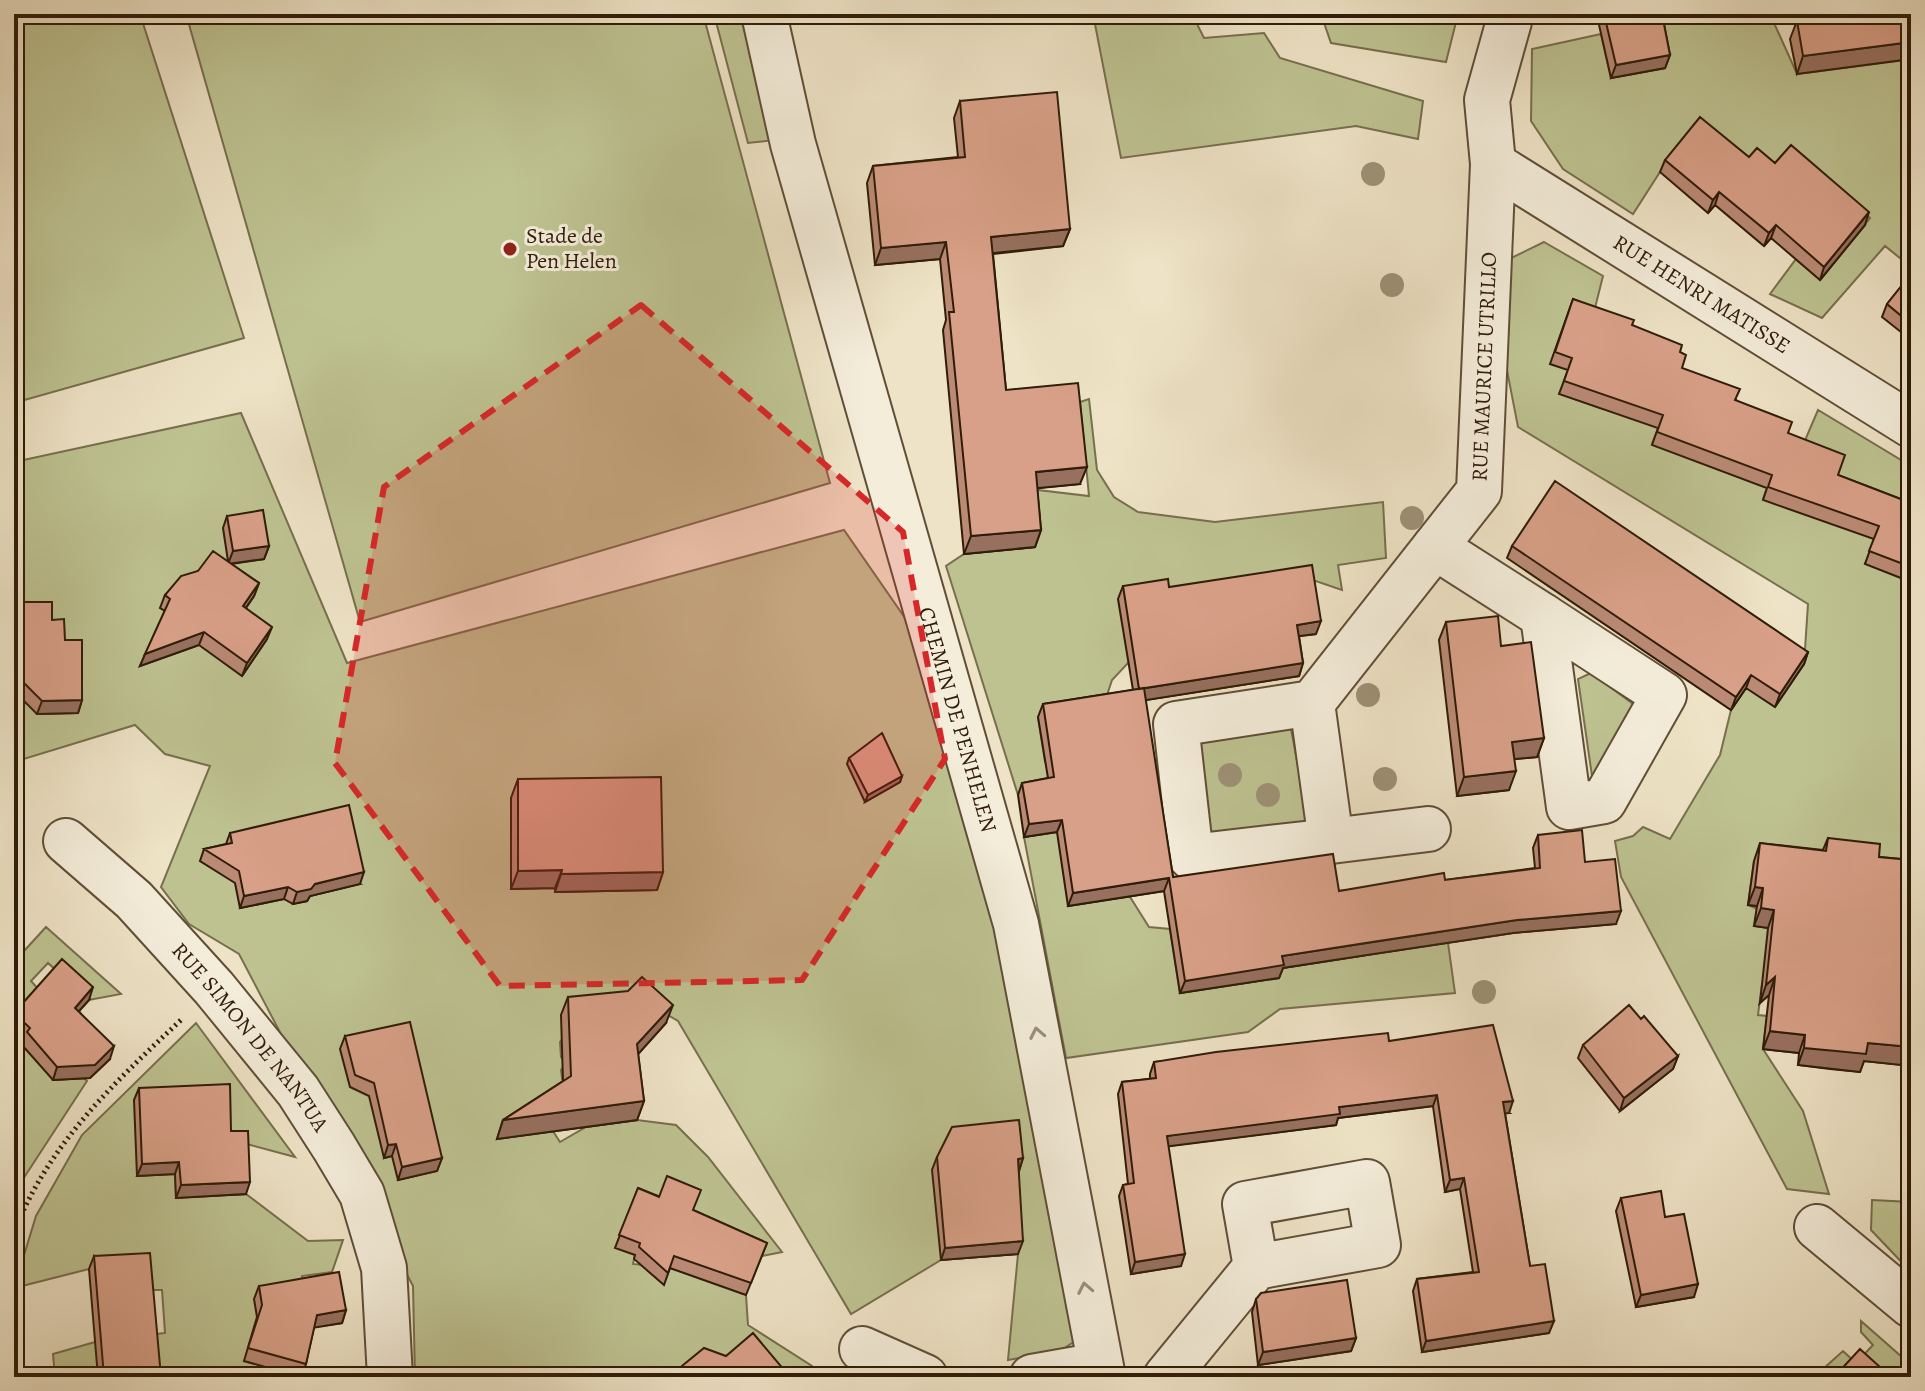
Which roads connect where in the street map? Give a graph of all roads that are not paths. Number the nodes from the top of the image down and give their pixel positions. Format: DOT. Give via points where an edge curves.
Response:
graph roads {
  1 [pos="764,14"];
  2 [pos="1511,14"];
  3 [pos="1493,164"];
  4 [pos="1911,425"];
  5 [pos="1435,547"];
  6 [pos="1543,616"];
  7 [pos="1312,703"];
  8 [pos="1428,829"];
  9 [pos="66,841"];
  10 [pos="1331,841"];
  11 [pos="1817,1227"];
  12 [pos="1256,1267"];
  13 [pos="1911,1305"];
  14 [pos="862,1349"];
  15 [pos="1102,1371"];
  16 [pos="390,1377"];
  17 [pos="925,1377"];
  18 [pos="1032,1377"];
  19 [pos="1166,1377"];
  15 -- 1 [label="street, CHEMIN DE PENHELEN, one-way" via="1016,924 793,144"];
  2 -- 3 [label="street, RUE MAURICE UTRILLO" via="1487,100"];
  3 -- 4 [label="street, RUE HENRI MATISSE"];
  3 -- 5 [label="street, RUE MAURICE UTRILLO" via="1479,491"];
  5 -- 6 [label="street"];
  5 -- 7 [label="street, RUE MAURICE UTRILLO"];
  7 -- 10 [label="street"];
  7 -- 10 [label="street" via="1176,724 1191,857"];
  8 -- 10 [label="street"];
  9 -- 16 [label="street, RUE SIMON DE NANTUA" via="134,900 214,988 298,1091 334,1147 362,1194 384,1268"];
  11 -- 13 [label="street"];
  12 -- 19 [label="street"];
  14 -- 17 [label="street"];
  15 -- 18 [label="street, CHEMIN DE PENHELEN"];
}
